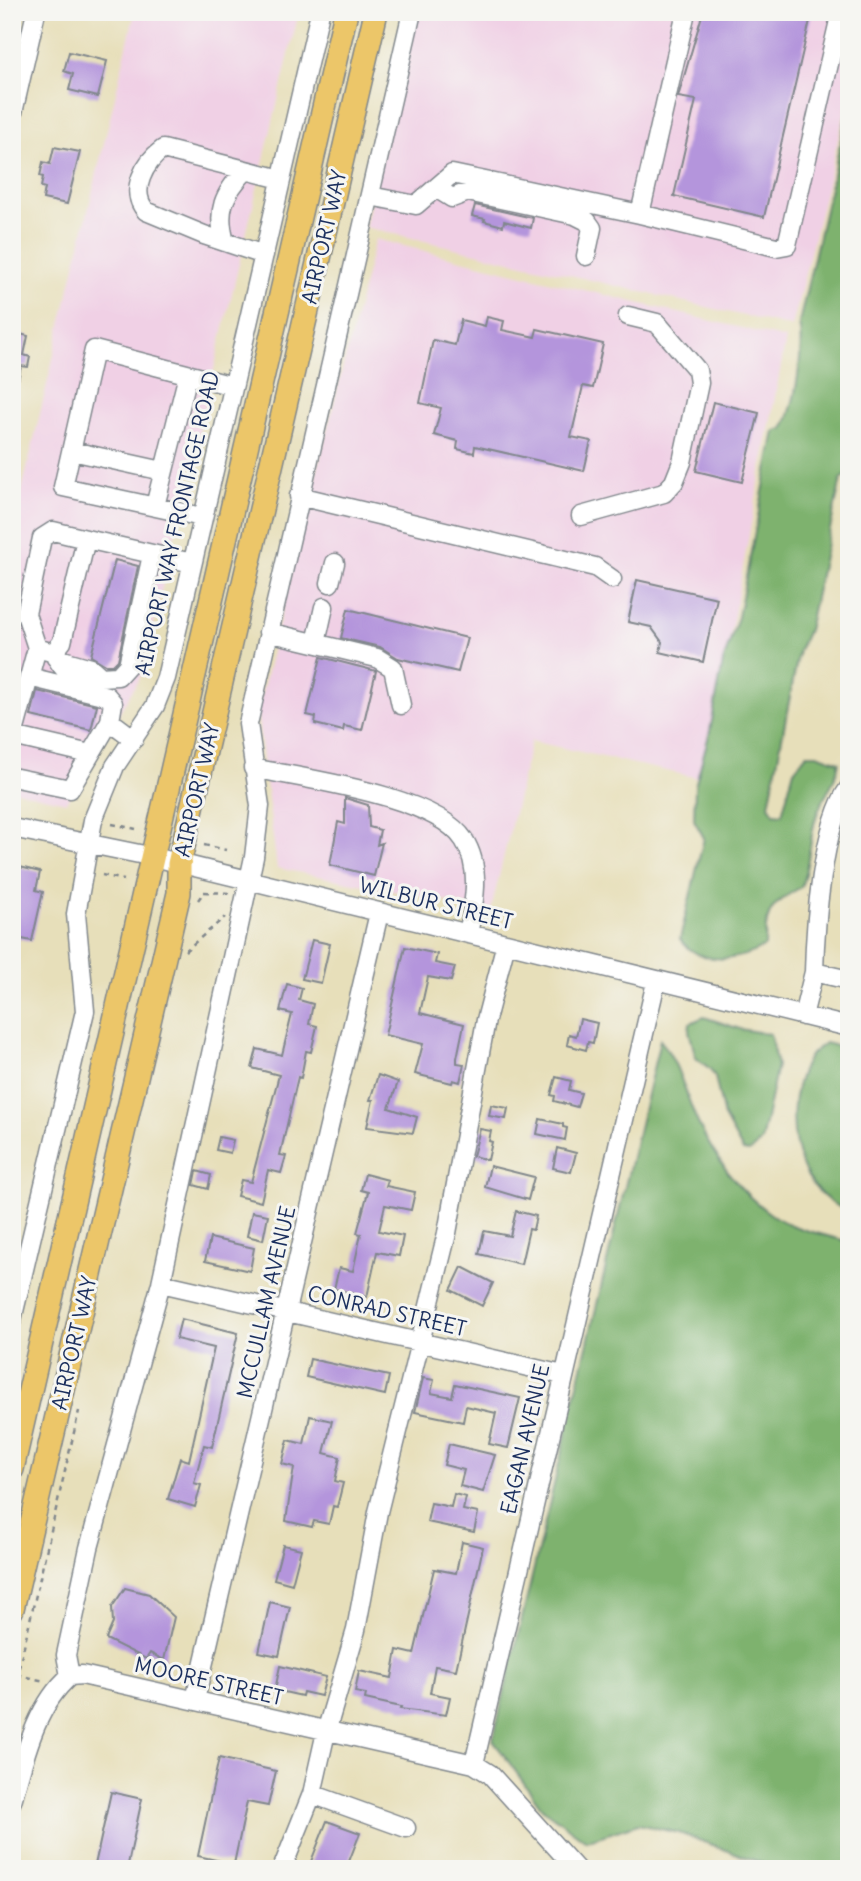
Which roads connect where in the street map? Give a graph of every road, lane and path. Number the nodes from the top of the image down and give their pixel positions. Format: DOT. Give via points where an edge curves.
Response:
graph roads {
  1 [pos="36,12"];
  2 [pos="320,12"];
  3 [pos="346,12"];
  4 [pos="376,12"];
  5 [pos="412,12"];
  6 [pos="686,12"];
  7 [pos="841,12"];
  8 [pos="12,117"];
  9 [pos="246,170"];
  10 [pos="281,179"];
  11 [pos="436,188"];
  12 [pos="370,196"];
  13 [pos="640,214"];
  14 [pos="225,242"];
  15 [pos="264,255"];
  16 [pos="586,256"];
  17 [pos="628,316"];
  18 [pos="188,375"];
  19 [pos="233,386"];
  20 [pos="72,451"];
  21 [pos="163,471"];
  22 [pos="299,496"];
  23 [pos="155,506"];
  24 [pos="581,516"];
  25 [pos="202,517"];
  26 [pos="86,539"];
  27 [pos="152,555"];
  28 [pos="335,563"];
  29 [pos="192,564"];
  30 [pos="612,579"];
  31 [pos="330,583"];
  32 [pos="324,607"];
  33 [pos="268,632"];
  34 [pos="316,643"];
  35 [pos="49,653"];
  36 [pos="29,677"];
  37 [pos="401,705"];
  38 [pos="110,721"];
  39 [pos="13,738"];
  40 [pos="134,738"];
  41 [pos="90,754"];
  42 [pos="253,768"];
  43 [pos="12,777"];
  44 [pos="849,788"];
  45 [pos="112,824"];
  46 [pos="841,827"];
  47 [pos="12,828"];
  48 [pos="136,829"];
  49 [pos="89,842"];
  50 [pos="204,845"];
  51 [pos="226,850"];
  52 [pos="154,858"];
  53 [pos="179,864"];
  54 [pos="102,875"];
  55 [pos="124,880"];
  56 [pos="246,888"];
  57 [pos="379,913"];
  58 [pos="468,934"];
  59 [pos="506,943"];
  60 [pos="185,951"];
  61 [pos="814,972"];
  62 [pos="849,980"];
  63 [pos="656,982"];
  64 [pos="803,1016"];
  65 [pos="849,1027"];
  66 [pos="20,1245"];
  67 [pos="161,1283"];
  68 [pos="287,1312"];
  69 [pos="12,1320"];
  70 [pos="419,1342"];
  71 [pos="563,1375"];
  72 [pos="12,1469"];
  73 [pos="12,1609"];
  74 [pos="70,1676"];
  75 [pos="195,1700"];
  76 [pos="326,1732"];
  77 [pos="474,1764"];
  78 [pos="312,1794"];
  79 [pos="12,1801"];
  80 [pos="406,1828"];
  81 [pos="282,1869"];
  82 [pos="576,1869"];
  1 -- 8 [label="street"];
  2 -- 10 [label="street, AIRPORT WAY FRONTAGE ROAD"];
  3 -- 52 [label="main road, AIRPORT WAY"];
  4 -- 53 [label="main road, AIRPORT WAY"];
  5 -- 12 [label="street"];
  6 -- 13 [label="street"];
  7 -- 13 [label="street" via="787,245 776,247"];
  9 -- 10 [label="street"];
  9 -- 14 [label="street" via="222,202 219,222"];
  9 -- 14 [label="street" via="163,149 152,156 139,183 146,211"];
  10 -- 15 [label="street, AIRPORT WAY FRONTAGE ROAD"];
  11 -- 12 [label="street" via="415,205"];
  11 -- 13 [label="street" via="453,174"];
  11 -- 16 [label="street" via="452,198 468,192 575,215 592,228"];
  12 -- 22 [label="street"];
  14 -- 15 [label="street"];
  15 -- 19 [label="street, AIRPORT WAY FRONTAGE ROAD"];
  17 -- 24 [label="street" via="656,323 696,370 699,383 682,462 664,493"];
  18 -- 19 [label="street"];
  18 -- 20 [label="street" via="94,350"];
  18 -- 21 [label="street"];
  19 -- 25 [label="street, AIRPORT WAY FRONTAGE ROAD"];
  20 -- 21 [label="street"];
  20 -- 23 [label="street" via="64,487"];
  21 -- 23 [label="street"];
  22 -- 30 [label="street" via="595,568"];
  22 -- 33 [label="street"];
  23 -- 25 [label="street"];
  25 -- 29 [label="street, AIRPORT WAY FRONTAGE ROAD"];
  26 -- 27 [label="street"];
  26 -- 35 [label="street" via="62,642"];
  26 -- 35 [label="street" via="53,531 42,538 26,614"];
  27 -- 29 [label="street"];
  27 -- 35 [label="street" via="128,665 118,676 84,679 71,675"];
  28 -- 31 [label="street"];
  29 -- 40 [label="street, AIRPORT WAY FRONTAGE ROAD" via="166,678"];
  32 -- 34 [label="street"];
  33 -- 34 [label="street"];
  33 -- 42 [label="street" via="248,724"];
  34 -- 37 [label="street" via="377,658 393,668"];
  35 -- 36 [label="street"];
  36 -- 38 [label="street" via="107,696 113,703"];
  36 -- 39 [label="street"];
  38 -- 40 [label="street"];
  38 -- 41 [label="street"];
  39 -- 41 [label="street"];
  40 -- 49 [label="street, AIRPORT WAY FRONTAGE ROAD" via="106,785"];
  41 -- 43 [label="street" via="70,789"];
  42 -- 56 [label="street" via="260,806"];
  42 -- 58 [label="street" via="410,803 443,818 464,840 474,868 476,894"];
  44 -- 46 [label="street" via="842,797"];
  45 -- 48 [label="path"];
  46 -- 61 [label="street" via="816,909"];
  47 -- 49 [label="street, WILBUR STREET"];
  49 -- 52 [label="street, WILBUR STREET"];
  49 -- 66 [label="street, AIRPORT WAY FRONTAGE ROAD" via="76,914 85,1011"];
  50 -- 51 [label="path"];
  52 -- 53 [label="street, WILBUR STREET"];
  52 -- 72 [label="main road, AIRPORT WAY"];
  53 -- 56 [label="street, WILBUR STREET"];
  53 -- 73 [label="main road, AIRPORT WAY" via="180,893"];
  54 -- 55 [label="path"];
  56 -- 57 [label="street, WILBUR STREET"];
  56 -- 60 [label="path" via="198,943"];
  56 -- 67 [label="street"];
  57 -- 58 [label="street, WILBUR STREET"];
  57 -- 68 [label="street, MCCULLAM AVENUE"];
  58 -- 59 [label="street, WILBUR STREET"];
  59 -- 63 [label="street, WILBUR STREET"];
  59 -- 70 [label="street" via="486,1020 447,1233"];
  61 -- 62 [label="street"];
  61 -- 64 [label="street"];
  63 -- 64 [label="street, WILBUR STREET"];
  63 -- 71 [label="street, EAGAN AVENUE"];
  64 -- 65 [label="street, WILBUR STREET"];
  66 -- 69 [label="street, AIRPORT WAY FRONTAGE ROAD"];
  67 -- 68 [label="street, CONRAD STREET"];
  67 -- 74 [label="street" via="89,1548 66,1655"];
  68 -- 70 [label="street, CONRAD STREET"];
  68 -- 75 [label="street, MCCULLAM AVENUE"];
  70 -- 71 [label="street, CONRAD STREET"];
  70 -- 76 [label="street" via="378,1512 356,1630"];
  71 -- 77 [label="street, EAGAN AVENUE"];
  74 -- 75 [label="street, MOORE STREET"];
  74 -- 79 [label="street" via="49,1702 27,1748"];
  75 -- 76 [label="street, MOORE STREET"];
  76 -- 77 [label="street, MOORE STREET"];
  76 -- 78 [label="street"];
  77 -- 82 [label="street" via="490,1774"];
  78 -- 80 [label="street"];
  78 -- 81 [label="street"];
}
